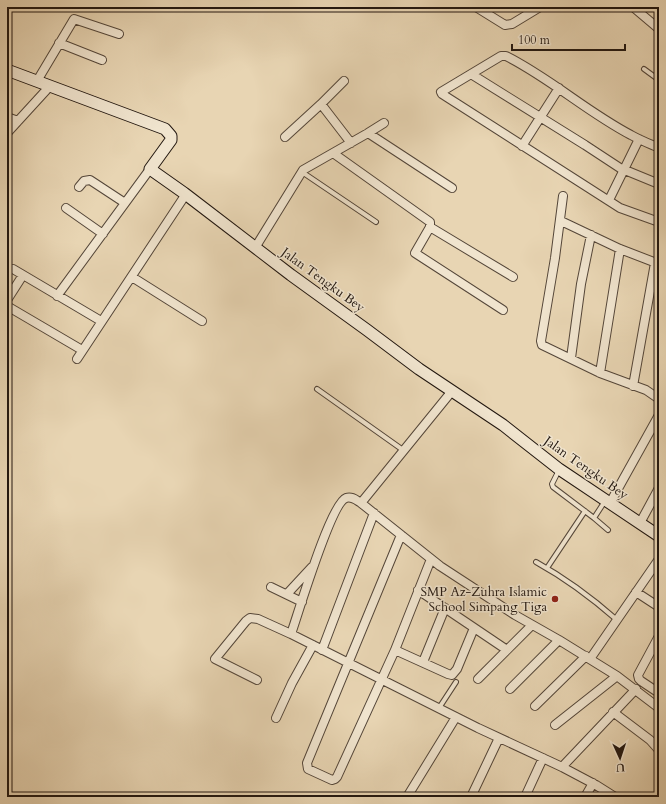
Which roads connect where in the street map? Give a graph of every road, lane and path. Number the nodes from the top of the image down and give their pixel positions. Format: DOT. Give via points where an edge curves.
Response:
graph roads {
  1 [pos="476,7"];
  2 [pos="540,7"];
  3 [pos="633,7"];
  4 [pos="527,10"];
  5 [pos="658,26"];
  6 [pos="118,34"];
  7 [pos="59,43"];
  8 [pos="102,60"];
  9 [pos="644,69"];
  10 [pos="7,70"];
  11 [pos="471,74"];
  12 [pos="659,80"];
  13 [pos="37,81"];
  14 [pos="344,81"];
  15 [pos="50,86"];
  16 [pos="559,88"];
  17 [pos="321,104"];
  18 [pos="7,117"];
  19 [pos="540,117"];
  20 [pos="18,121"];
  21 [pos="384,123"];
  22 [pos="7,133"];
  23 [pos="368,133"];
  24 [pos="285,136"];
  25 [pos="639,139"];
  26 [pos="350,143"];
  27 [pos="522,146"];
  28 [pos="659,148"];
  29 [pos="333,153"];
  30 [pos="150,169"];
  31 [pos="624,170"];
  32 [pos="301,172"];
  33 [pos="659,184"];
  34 [pos="79,187"];
  35 [pos="452,188"];
  36 [pos="186,194"];
  37 [pos="563,196"];
  38 [pos="609,200"];
  39 [pos="125,203"];
  40 [pos="66,208"];
  41 [pos="561,221"];
  42 [pos="376,222"];
  43 [pos="659,222"];
  44 [pos="430,227"];
  45 [pos="103,234"];
  46 [pos="591,235"];
  47 [pos="255,248"];
  48 [pos="620,249"];
  49 [pos="657,263"];
  50 [pos="13,269"];
  51 [pos="23,275"];
  52 [pos="132,277"];
  53 [pos="514,277"];
  54 [pos="57,296"];
  55 [pos="7,300"];
  56 [pos="7,306"];
  57 [pos="503,310"];
  58 [pos="101,321"];
  59 [pos="202,321"];
  60 [pos="82,350"];
  61 [pos="571,358"];
  62 [pos="76,359"];
  63 [pos="600,373"];
  64 [pos="633,386"];
  65 [pos="317,389"];
  66 [pos="452,391"];
  67 [pos="659,399"];
  68 [pos="659,416"];
  69 [pos="404,450"];
  70 [pos="560,469"];
  71 [pos="659,488"];
  72 [pos="608,502"];
  73 [pos="361,503"];
  74 [pos="585,511"];
  75 [pos="374,513"];
  76 [pos="594,518"];
  77 [pos="640,523"];
  78 [pos="608,530"];
  79 [pos="402,535"];
  80 [pos="659,536"];
  81 [pos="431,559"];
  82 [pos="659,559"];
  83 [pos="536,562"];
  84 [pos="314,564"];
  85 [pos="547,568"];
  86 [pos="271,587"];
  87 [pos="418,590"];
  88 [pos="636,592"];
  89 [pos="287,594"];
  90 [pos="302,602"];
  91 [pos="659,607"];
  92 [pos="445,608"];
  93 [pos="617,620"];
  94 [pos="532,625"];
  95 [pos="474,628"];
  96 [pos="290,634"];
  97 [pos="659,636"];
  98 [pos="559,640"];
  99 [pos="312,646"];
  100 [pos="656,649"];
  101 [pos="322,650"];
  102 [pos="395,650"];
  103 [pos="507,650"];
  104 [pos="588,657"];
  105 [pos="422,662"];
  106 [pos="349,664"];
  107 [pos="617,676"];
  108 [pos="478,679"];
  109 [pos="257,680"];
  110 [pos="380,680"];
  111 [pos="456,682"];
  112 [pos="510,689"];
  113 [pos="636,689"];
  114 [pos="659,693"];
  115 [pos="535,706"];
  116 [pos="659,708"];
  117 [pos="439,709"];
  118 [pos="613,712"];
  119 [pos="456,717"];
  120 [pos="276,718"];
  121 [pos="555,725"];
  122 [pos="499,738"];
  123 [pos="658,748"];
  124 [pos="543,758"];
  125 [pos="562,767"];
  126 [pos="593,783"];
  127 [pos="408,797"];
  128 [pos="471,797"];
  129 [pos="525,797"];
  130 [pos="585,797"];
  131 [pos="615,797"];
  1 -- 4 [label="street" via="505,25 512,24"];
  2 -- 4 [label="street"];
  3 -- 5 [label="street"];
  6 -- 7 [label="street" via="74,18"];
  7 -- 8 [label="street"];
  7 -- 13 [label="street"];
  9 -- 12 [label="lane"];
  10 -- 13 [label="main road"];
  11 -- 16 [label="street" via="501,56 506,56"];
  11 -- 19 [label="street"];
  11 -- 27 [label="street" via="443,90 442,94"];
  13 -- 15 [label="main road"];
  14 -- 17 [label="street"];
  15 -- 20 [label="street"];
  15 -- 30 [label="main road" via="165,129 171,140"];
  16 -- 19 [label="street"];
  16 -- 25 [label="street" via="600,117"];
  17 -- 24 [label="street"];
  17 -- 26 [label="street"];
  18 -- 20 [label="street"];
  19 -- 27 [label="street"];
  19 -- 31 [label="street"];
  20 -- 22 [label="street"];
  21 -- 23 [label="street"];
  23 -- 26 [label="street"];
  23 -- 35 [label="street"];
  25 -- 28 [label="street"];
  25 -- 31 [label="street"];
  26 -- 29 [label="street"];
  27 -- 38 [label="street"];
  29 -- 32 [label="street"];
  29 -- 44 [label="street" via="430,222"];
  30 -- 36 [label="main road, Jalan Tengku Bey"];
  30 -- 39 [label="street"];
  31 -- 33 [label="street"];
  31 -- 38 [label="street"];
  32 -- 42 [label="lane"];
  32 -- 47 [label="street"];
  34 -- 39 [label="street" via="84,180 90,180"];
  36 -- 47 [label="main road, Jalan Tengku Bey"];
  36 -- 52 [label="street"];
  37 -- 41 [label="street"];
  38 -- 43 [label="street" via="620,208"];
  39 -- 45 [label="street"];
  40 -- 45 [label="street"];
  41 -- 46 [label="street"];
  41 -- 61 [label="street" via="541,343"];
  44 -- 53 [label="street"];
  44 -- 57 [label="street" via="415,253"];
  45 -- 54 [label="street"];
  46 -- 48 [label="street"];
  46 -- 61 [label="street" via="581,284"];
  47 -- 66 [label="main road, Jalan Tengku Bey"];
  48 -- 49 [label="street"];
  48 -- 63 [label="street"];
  49 -- 64 [label="street"];
  50 -- 51 [label="street"];
  51 -- 54 [label="street"];
  51 -- 55 [label="street"];
  52 -- 58 [label="street"];
  52 -- 59 [label="street"];
  54 -- 58 [label="street"];
  56 -- 60 [label="street"];
  58 -- 60 [label="street"];
  60 -- 62 [label="street"];
  61 -- 63 [label="street"];
  63 -- 64 [label="street"];
  64 -- 67 [label="street" via="646,390"];
  65 -- 69 [label="lane"];
  66 -- 69 [label="street"];
  66 -- 70 [label="main road, Jalan Tengku Bey" via="503,425"];
  68 -- 72 [label="street"];
  69 -- 73 [label="street"];
  70 -- 72 [label="main road, Jalan Tengku Bey"];
  70 -- 74 [label="lane" via="552,484 553,487"];
  71 -- 77 [label="street"];
  72 -- 76 [label="lane"];
  72 -- 77 [label="main road, Jalan Tengku Bey"];
  73 -- 75 [label="street"];
  73 -- 84 [label="street" via="354,498 342,500"];
  74 -- 76 [label="lane"];
  74 -- 85 [label="lane"];
  75 -- 79 [label="street"];
  75 -- 101 [label="street"];
  76 -- 78 [label="lane"];
  77 -- 80 [label="main road, Jalan Tengku Bey"];
  79 -- 81 [label="street"];
  79 -- 106 [label="street"];
  81 -- 87 [label="street"];
  81 -- 94 [label="street" via="467,585"];
  82 -- 88 [label="street"];
  83 -- 85 [label="lane"];
  84 -- 89 [label="street"];
  84 -- 90 [label="street"];
  85 -- 93 [label="lane" via="593,599"];
  86 -- 89 [label="street"];
  87 -- 92 [label="street"];
  87 -- 102 [label="street"];
  88 -- 91 [label="street"];
  88 -- 93 [label="street"];
  89 -- 90 [label="street"];
  90 -- 96 [label="street"];
  92 -- 95 [label="street"];
  92 -- 105 [label="street"];
  93 -- 104 [label="street"];
  94 -- 98 [label="street"];
  94 -- 103 [label="street"];
  95 -- 103 [label="street"];
  95 -- 105 [label="street" via="452,675"];
  96 -- 99 [label="street"];
  96 -- 109 [label="street" via="258,619 250,618 215,659"];
  97 -- 100 [label="street"];
  98 -- 104 [label="street"];
  98 -- 112 [label="street"];
  99 -- 101 [label="street"];
  99 -- 120 [label="street"];
  100 -- 114 [label="street" via="638,677"];
  101 -- 106 [label="street"];
  102 -- 105 [label="street"];
  102 -- 110 [label="street"];
  103 -- 108 [label="street"];
  104 -- 107 [label="street"];
  104 -- 115 [label="street"];
  106 -- 110 [label="street"];
  106 -- 110 [label="street" via="307,763 308,769 332,780 336,778"];
  107 -- 113 [label="street"];
  107 -- 121 [label="street"];
  110 -- 117 [label="street"];
  111 -- 117 [label="lane"];
  113 -- 116 [label="street"];
  113 -- 118 [label="street"];
  117 -- 119 [label="street"];
  118 -- 123 [label="street"];
  118 -- 125 [label="street"];
  119 -- 122 [label="street"];
  119 -- 127 [label="street"];
  122 -- 124 [label="street"];
  122 -- 128 [label="street"];
  124 -- 125 [label="street"];
  124 -- 129 [label="street"];
  125 -- 126 [label="street"];
  126 -- 130 [label="street"];
  126 -- 131 [label="street"];
}
